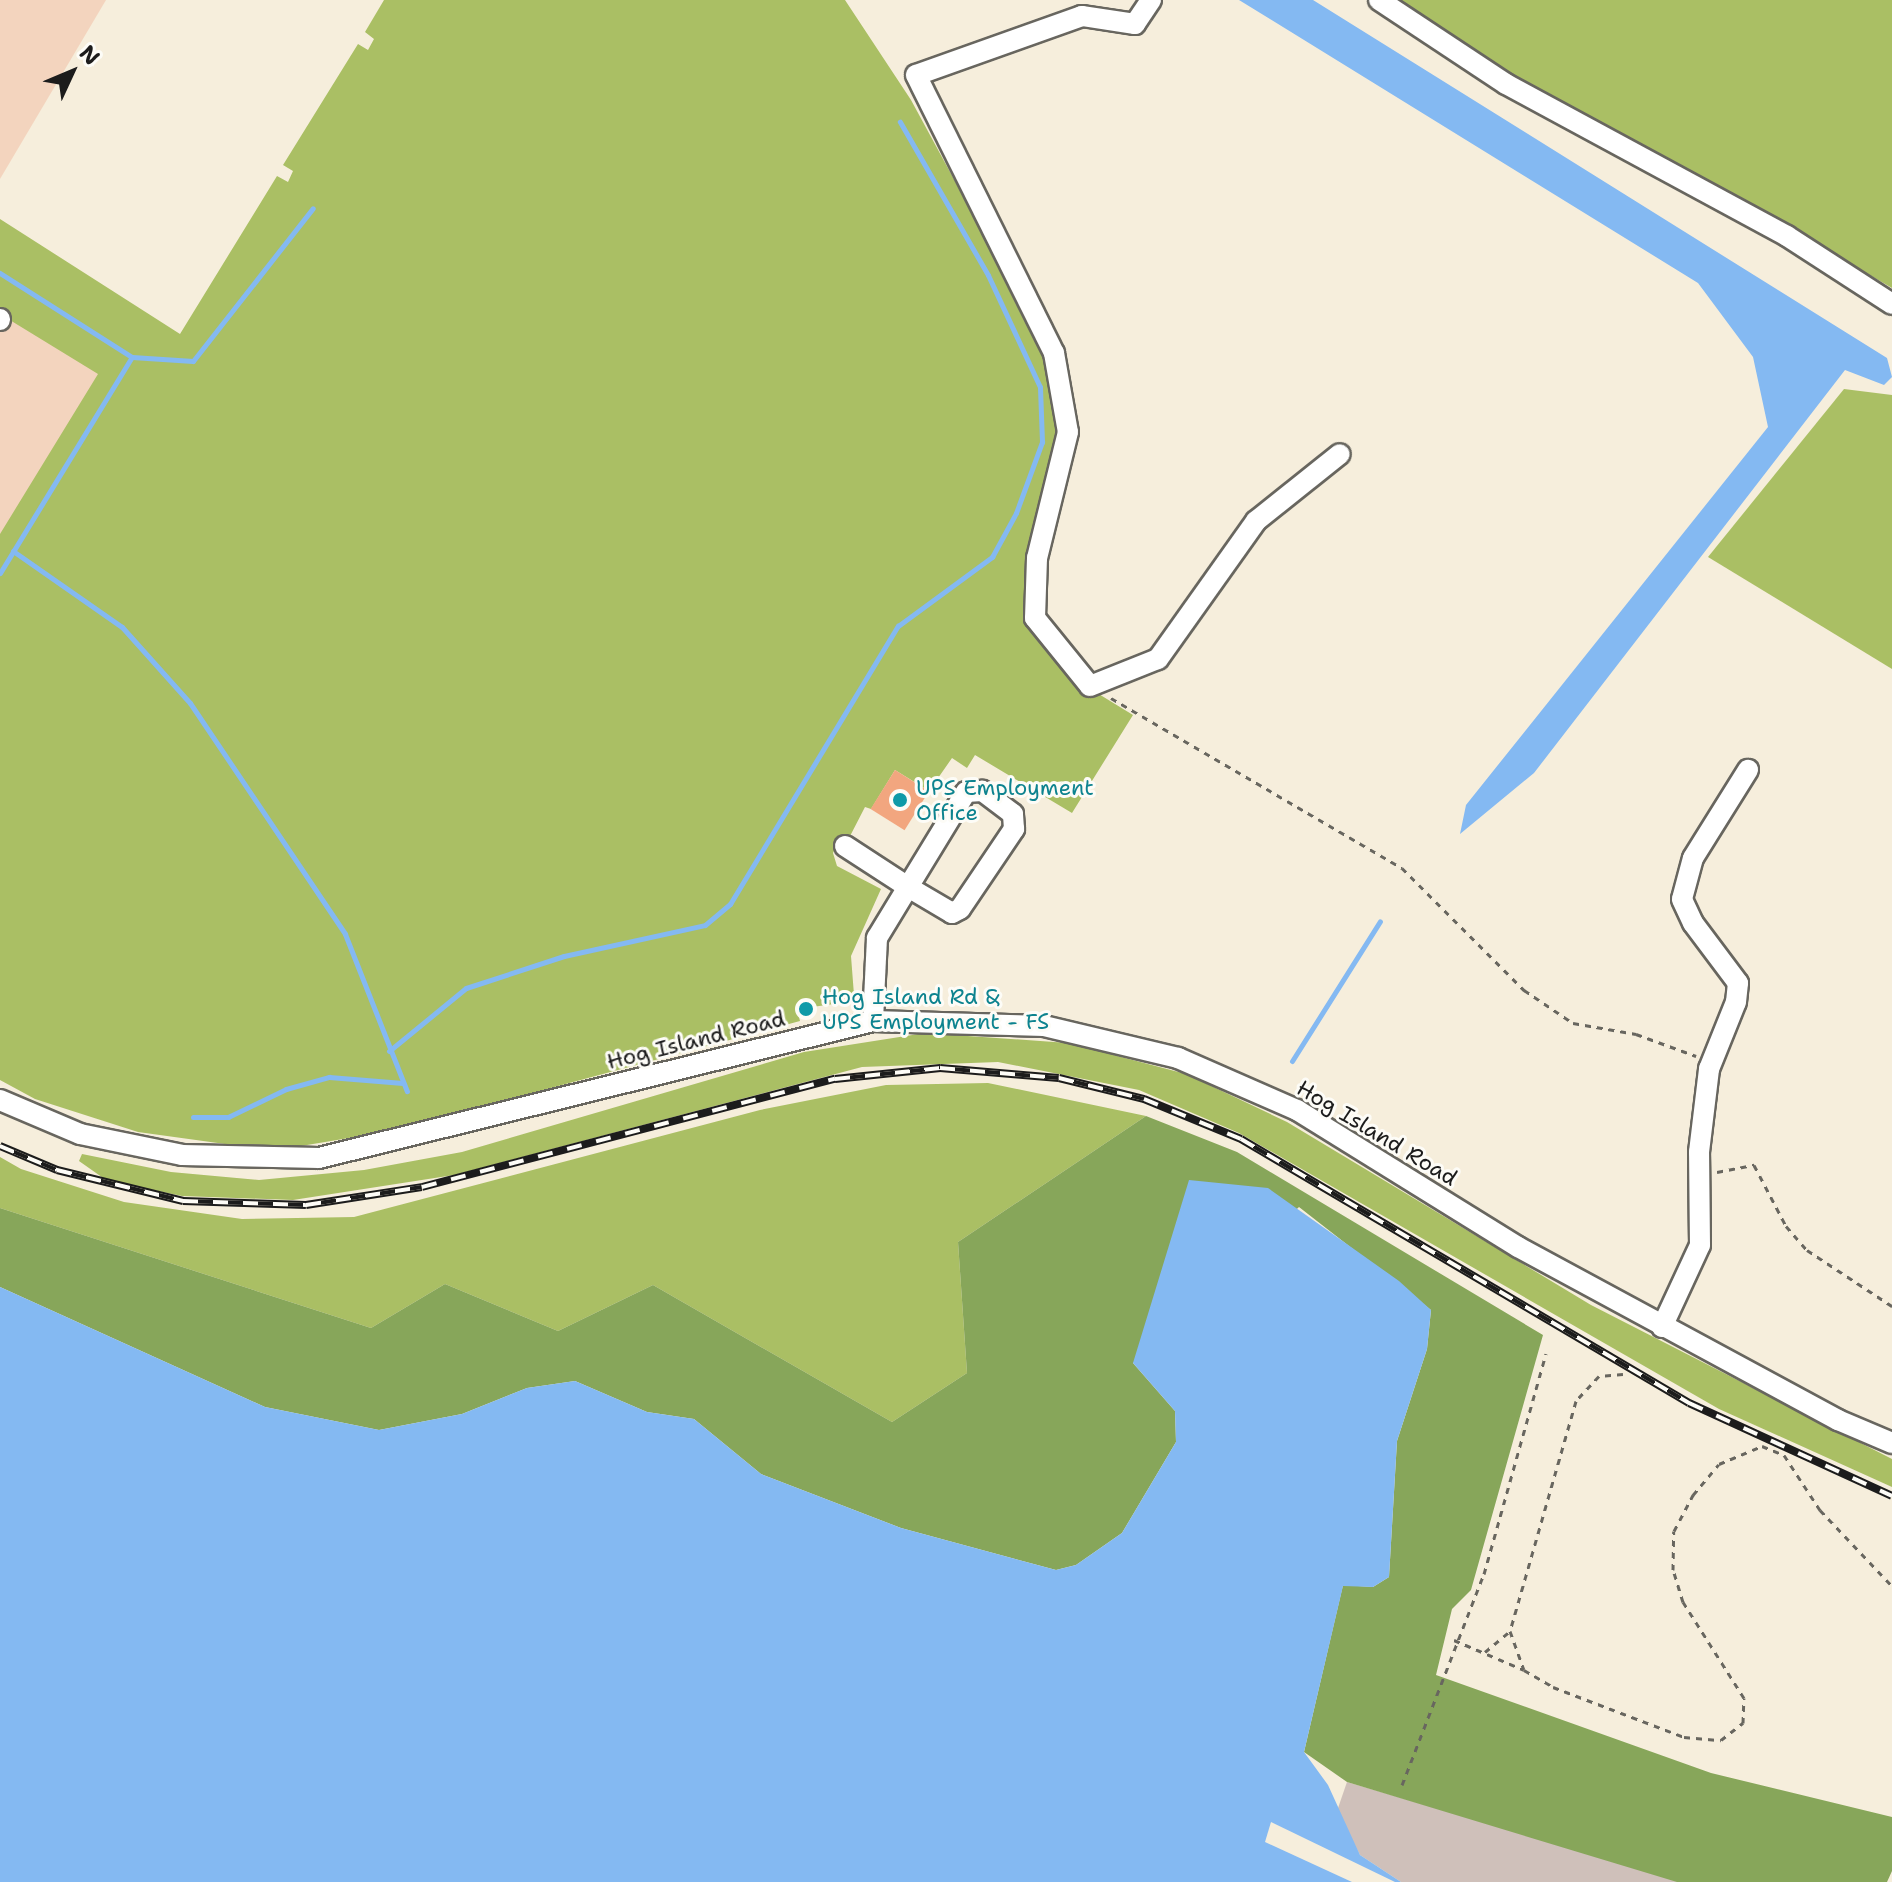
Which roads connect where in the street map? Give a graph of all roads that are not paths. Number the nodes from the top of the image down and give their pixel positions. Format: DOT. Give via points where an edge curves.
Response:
graph roads {
  1 [pos="1151,0"];
  2 [pos="1379,0"];
  3 [pos="1892,304"];
  4 [pos="1340,454"];
  5 [pos="1748,770"];
  6 [pos="845,846"];
  7 [pos="908,887"];
  8 [pos="873,1021"];
  9 [pos="0,1100"];
  10 [pos="1662,1327"];
  11 [pos="1892,1443"];
  1 -- 4 [label="street" via="1135,24 1082,16 916,75 1054,353 1068,432 1037,558 1035,618 1090,686 1158,659 1256,521"];
  2 -- 3 [label="street" via="1506,84 1787,236"];
  5 -- 10 [label="street" via="1693,858 1682,899 1693,923 1738,983 1736,1002 1711,1062 1700,1173 1700,1245"];
  6 -- 7 [label="street"];
  7 -- 7 [label="street" via="952,913 960,909 1014,829 1013,814 982,791 966,792"];
  7 -- 8 [label="street" via="877,938"];
  8 -- 9 [label="street, Hog Island Road" via="319,1158 182,1155 80,1134"];
  8 -- 10 [label="street, Hog Island Road" via="1044,1026 1178,1058 1297,1110 1518,1247"];
  10 -- 11 [label="street, Hog Island Road"];
}
